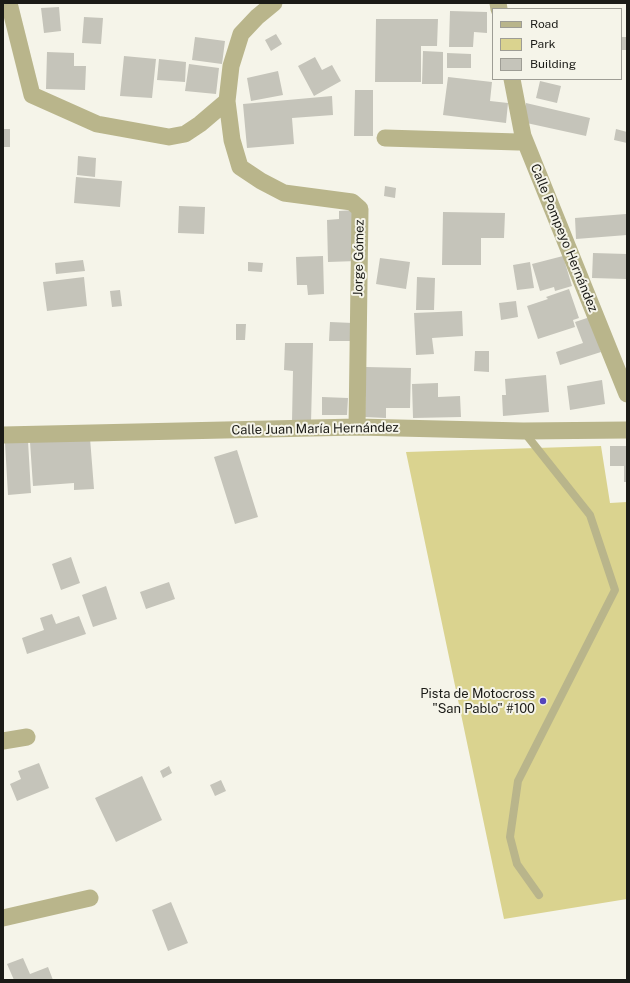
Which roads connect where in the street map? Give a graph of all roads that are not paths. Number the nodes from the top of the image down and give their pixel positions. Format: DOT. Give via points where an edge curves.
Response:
graph roads {
  1 [pos="9,3"];
  2 [pos="274,3"];
  3 [pos="512,80"];
  4 [pos="226,101"];
  5 [pos="523,136"];
  6 [pos="385,138"];
  7 [pos="627,394"];
  8 [pos="357,427"];
  9 [pos="627,430"];
  10 [pos="523,431"];
  11 [pos="3,435"];
  12 [pos="27,737"];
  13 [pos="3,741"];
  14 [pos="539,895"];
  15 [pos="90,898"];
  16 [pos="3,918"];
  1 -- 4 [label="street" via="32,95 97,124 168,137 185,134"];
  2 -- 4 [label="street, Jorge Gómez" via="241,34 231,66"];
  3 -- 5 [label="street, Calle Pompeyo Hernández"];
  4 -- 8 [label="street, Jorge Gómez" via="232,140 240,167 284,193 352,202 360,209"];
  5 -- 6 [label="street" via="518,142"];
  5 -- 7 [label="street, Calle Pompeyo Hernández"];
  8 -- 10 [label="street, Calle Juan María Hernández"];
  8 -- 11 [label="street, Calle Juan María Hernández"];
  9 -- 10 [label="street, Calle Juan María Hernández"];
  10 -- 14 [label="lane" via="590,515 615,590 518,781 510,836 517,864"];
  12 -- 13 [label="street"];
  15 -- 16 [label="street"];
}
